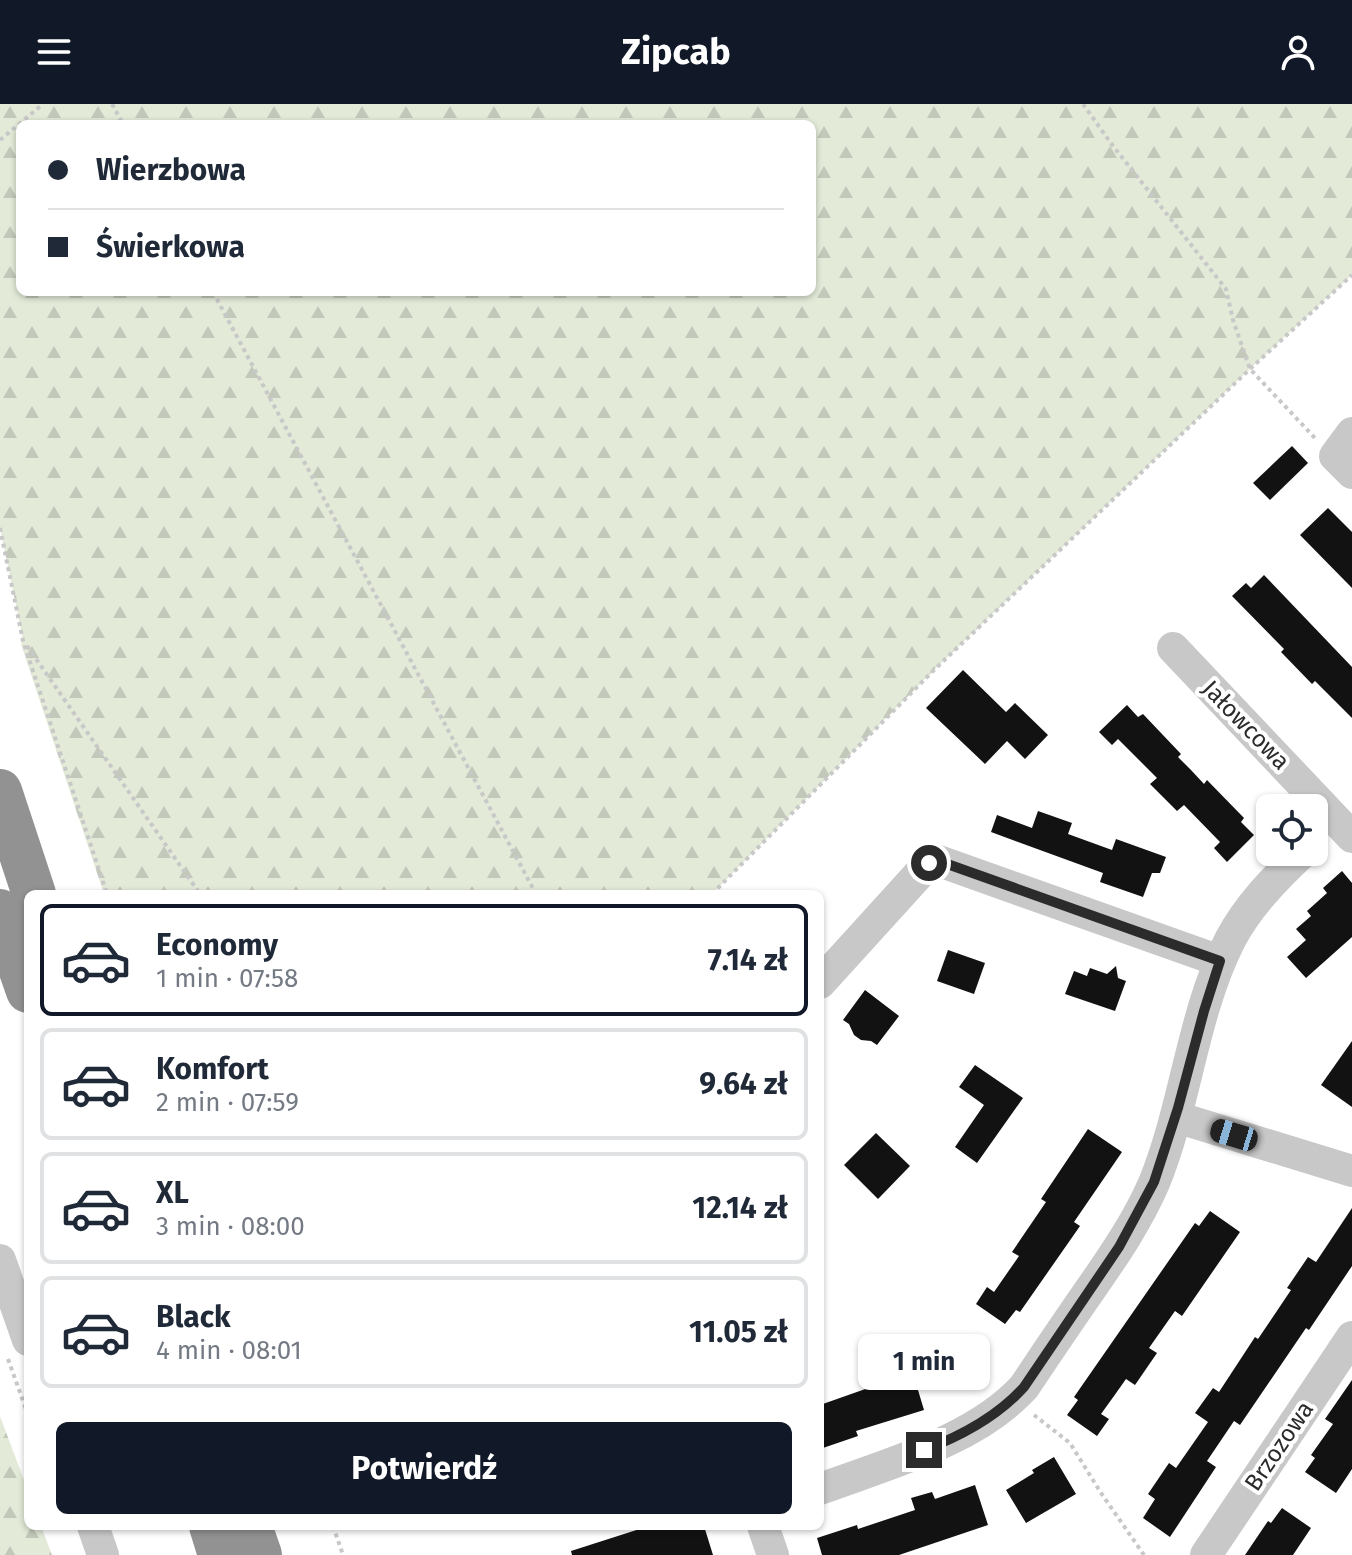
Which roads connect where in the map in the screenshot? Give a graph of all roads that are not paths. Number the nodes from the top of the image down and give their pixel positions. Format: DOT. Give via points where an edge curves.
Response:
graph roads {
  1 [pos="1352,433"];
  2 [pos="1352,473"];
  3 [pos="1173,648"];
  4 [pos="0,791"];
  5 [pos="1347,821"];
  6 [pos="1328,833"];
  7 [pos="1288,866"];
  8 [pos="33,890"];
  9 [pos="0,911"];
  10 [pos="1220,961"];
  11 [pos="824,979"];
  12 [pos="24,980"];
  13 [pos="1176,1117"];
  14 [pos="1352,1171"];
  15 [pos="0,1260"];
  16 [pos="1352,1337"];
  17 [pos="16,1345"];
  18 [pos="824,1487"];
  19 [pos="94,1530"];
  20 [pos="212,1530"];
  21 [pos="251,1530"];
  22 [pos="764,1530"];
  23 [pos="103,1555"];
  24 [pos="220,1555"];
  25 [pos="260,1555"];
  26 [pos="773,1555"];
  27 [pos="1206,1555"];
  1 -- 2 [label="street" via="1335,456"];
  3 -- 5 [label="street, Jałowcowa"];
  4 -- 8 [label="highway"];
  5 -- 6 [label="street"];
  7 -- 10 [label="street" via="1253,905"];
  9 -- 12 [label="highway"];
  10 -- 11 [label="street" via="936,860"];
  10 -- 13 [label="street"];
  13 -- 14 [label="street"];
  13 -- 18 [label="street" via="1154,1182 1125,1237 1013,1399 950,1440"];
  15 -- 17 [label="street"];
  16 -- 27 [label="street, Brzozowa"];
  19 -- 23 [label="street"];
  20 -- 24 [label="highway"];
  21 -- 25 [label="highway"];
  22 -- 26 [label="street"];
}
